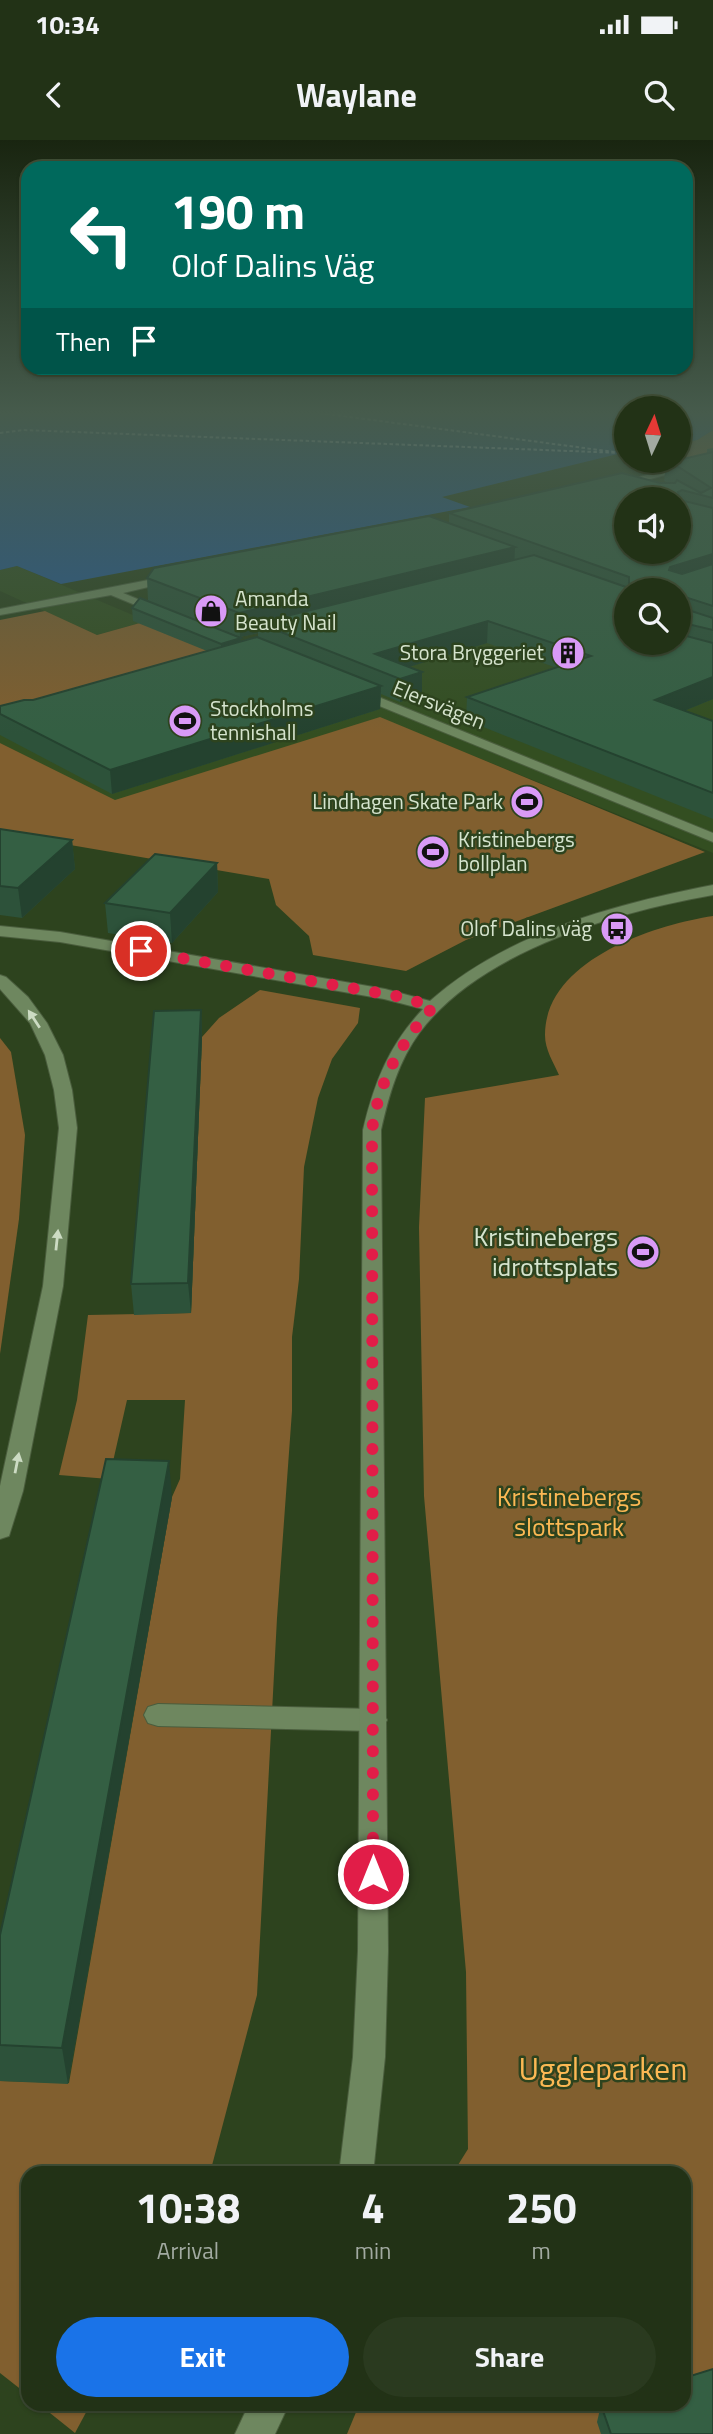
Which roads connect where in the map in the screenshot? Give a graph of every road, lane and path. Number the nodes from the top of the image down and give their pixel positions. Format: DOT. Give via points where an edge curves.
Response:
graph roads {
  1 [pos="180,577"];
  2 [pos="112,592"];
  3 [pos="0,612"];
  4 [pos="175,618"];
  5 [pos="347,688"];
  6 [pos="713,838"];
  7 [pos="713,890"];
  8 [pos="0,931"];
  9 [pos="0,979"];
  10 [pos="433,1007"];
  11 [pos="0,1530"];
  12 [pos="158,1715"];
  13 [pos="373,1720"];
  14 [pos="357,2166"];
  15 [pos="266,2411"];
  16 [pos="254,2434"];
  1 -- 2 [label="street"];
  2 -- 3 [label="street"];
  2 -- 4 [label="street"];
  5 -- 6 [label="street, Elersvägen"];
  7 -- 10 [label="street" via="603,916 526,946 460,983"];
  8 -- 10 [label="street" via="60,937 402,997"];
  11 -- 9 [label="street, one-way" via="53,1286 68,1128 54,1055 38,1023"];
  10 -- 13 [label="street" via="397,1053 385,1077 372,1130"];
  12 -- 13 [label="street"];
  13 -- 14 [label="street" via="372,1991"];
  15 -- 16 [label="street"];
}
